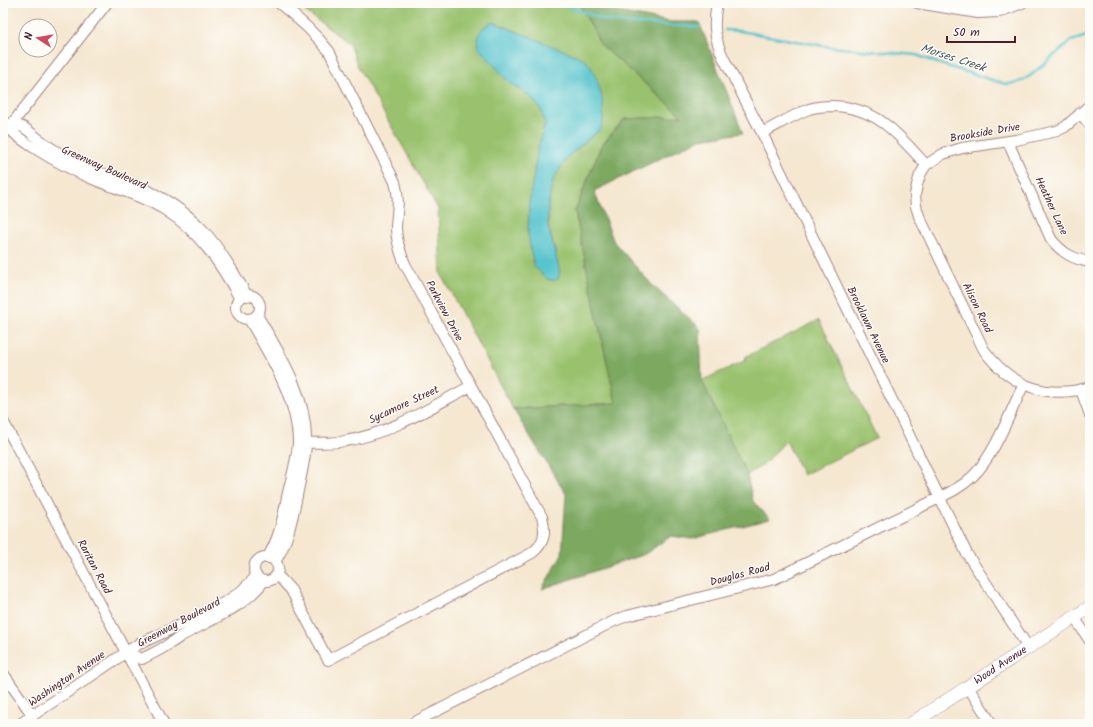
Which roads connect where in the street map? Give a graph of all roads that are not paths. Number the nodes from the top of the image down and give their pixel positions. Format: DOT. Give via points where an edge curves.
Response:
graph roads {
  1 [pos="107,3"];
  2 [pos="279,3"];
  3 [pos="717,3"];
  4 [pos="917,3"];
  5 [pos="1022,3"];
  6 [pos="941,5"];
  7 [pos="1090,106"];
  8 [pos="1080,113"];
  9 [pos="11,124"];
  10 [pos="1090,125"];
  11 [pos="762,133"];
  12 [pos="3,135"];
  13 [pos="1008,142"];
  14 [pos="926,165"];
  15 [pos="1090,262"];
  16 [pos="243,298"];
  17 [pos="253,317"];
  18 [pos="1024,384"];
  19 [pos="471,386"];
  20 [pos="1086,389"];
  21 [pos="1090,415"];
  22 [pos="3,421"];
  23 [pos="7,438"];
  24 [pos="302,443"];
  25 [pos="939,498"];
  26 [pos="271,560"];
  27 [pos="276,576"];
  28 [pos="260,579"];
  29 [pos="1090,607"];
  30 [pos="1074,617"];
  31 [pos="173,627"];
  32 [pos="179,638"];
  33 [pos="1090,641"];
  34 [pos="1028,647"];
  35 [pos="127,653"];
  36 [pos="3,672"];
  37 [pos="968,687"];
  38 [pos="33,716"];
  39 [pos="20,724"];
  40 [pos="164,724"];
  41 [pos="411,724"];
  42 [pos="911,724"];
  43 [pos="992,724"];
  1 -- 9 [label="street"];
  2 -- 19 [label="street, Parkview Drive" via="317,35 329,51 395,182 399,207 396,227 402,258"];
  3 -- 11 [label="street, Brooklawn Avenue" via="714,32 718,46"];
  4 -- 6 [label="street"];
  5 -- 6 [label="street" via="999,12 978,12"];
  7 -- 8 [label="street, Brookside Drive"];
  8 -- 10 [label="street"];
  8 -- 13 [label="street, Brookside Drive" via="1057,131"];
  9 -- 12 [label="street"];
  9 -- 16 [label="street, Greenway Boulevard" via="14,133 70,169 136,195 174,216 204,244"];
  11 -- 14 [label="street" via="808,109 828,106 847,108 866,113 891,127"];
  11 -- 25 [label="street, Brooklawn Avenue"];
  13 -- 14 [label="street, Brookside Drive" via="953,150"];
  13 -- 15 [label="street, Heather Lane" via="1052,239 1070,256"];
  14 -- 18 [label="street, Alison Road" via="916,185 919,216 984,350 1008,376"];
  16 -- 17 [label="street" via="254,298 259,304 259,311"];
  16 -- 17 [label="street" via="236,306 237,313 242,318"];
  17 -- 24 [label="street" via="292,380 300,399 304,414"];
  18 -- 20 [label="street, Alison Road" via="1051,392"];
  18 -- 25 [label="street, Douglas Road" via="987,459 965,483"];
  19 -- 24 [label="street, Sycamore Street" via="372,434 343,442"];
  19 -- 27 [label="street, Parkview Drive" via="542,517 545,526 540,547 328,660 291,590"];
  20 -- 21 [label="street"];
  22 -- 23 [label="street, Raritan Road"];
  23 -- 35 [label="street, Raritan Road"];
  24 -- 26 [label="street" via="305,454 291,524 286,540"];
  25 -- 34 [label="street, Brooklawn Avenue" via="967,554"];
  25 -- 41 [label="street, Douglas Road" via="774,579 614,621"];
  26 -- 27 [label="street" via="278,569"];
  26 -- 28 [label="street" via="260,559 255,564 254,571"];
  27 -- 28 [label="street" via="270,580"];
  28 -- 31 [label="street, Greenway Boulevard" via="227,601"];
  28 -- 32 [label="street, Greenway Boulevard" via="259,588 244,601"];
  29 -- 30 [label="main road, Wood Avenue"];
  30 -- 33 [label="street"];
  30 -- 34 [label="main road, Wood Avenue"];
  31 -- 32 [label="street"];
  31 -- 35 [label="street, Greenway Boulevard" via="137,645"];
  32 -- 35 [label="street, Greenway Boulevard" via="142,659"];
  34 -- 37 [label="main road, Wood Avenue"];
  35 -- 38 [label="street, Washington Avenue"];
  35 -- 40 [label="street, Raritan Road"];
  36 -- 38 [label="street"];
  37 -- 42 [label="main road, Wood Avenue"];
  37 -- 43 [label="street"];
  38 -- 39 [label="street, Washington Avenue"];
}
